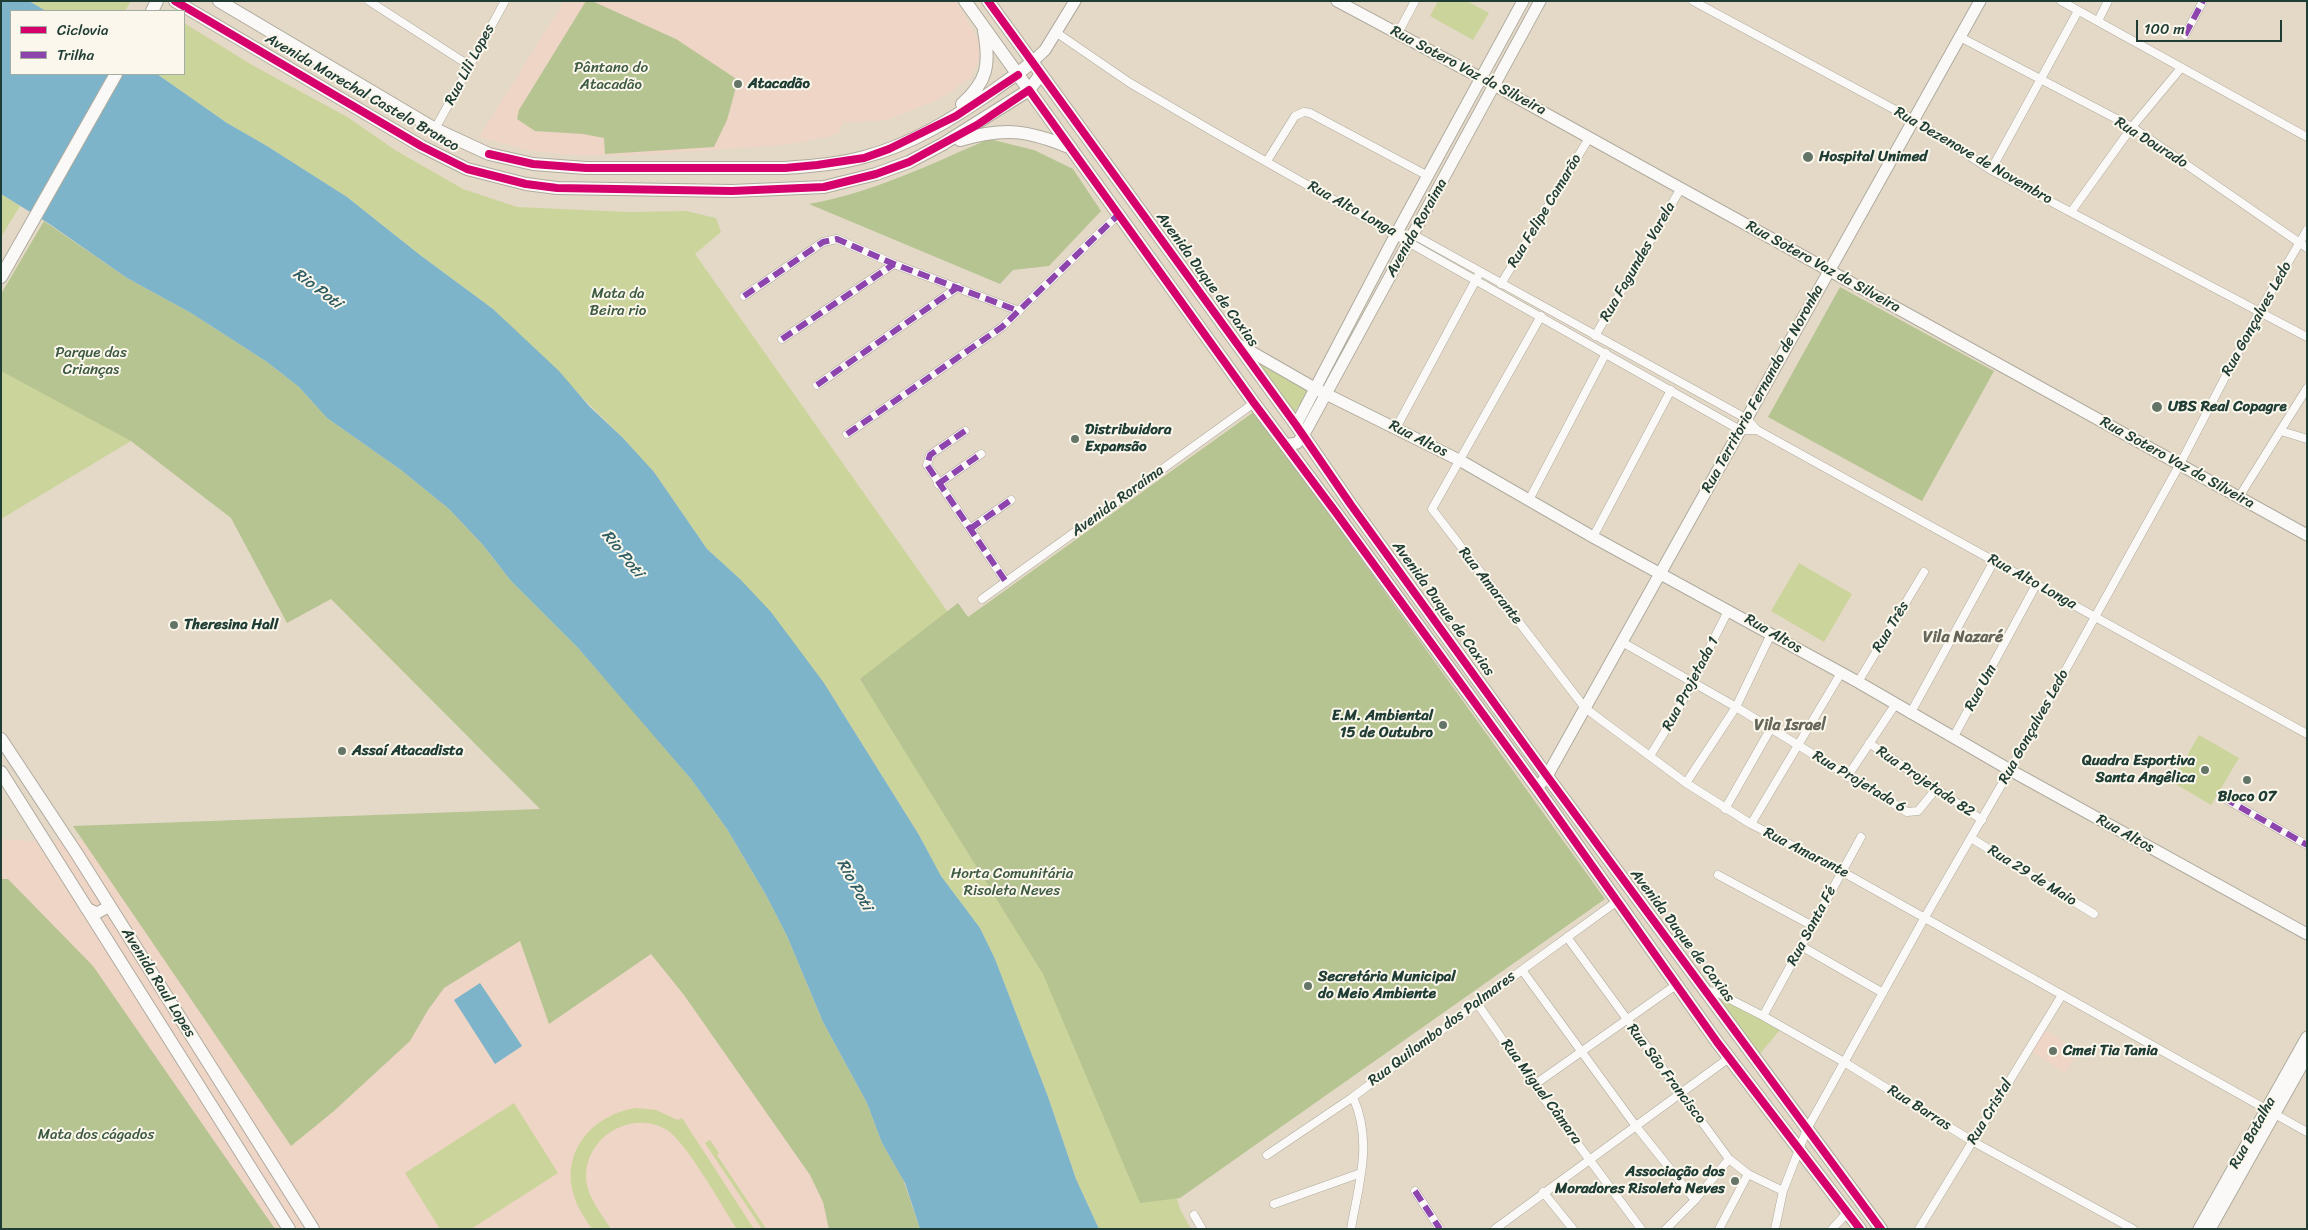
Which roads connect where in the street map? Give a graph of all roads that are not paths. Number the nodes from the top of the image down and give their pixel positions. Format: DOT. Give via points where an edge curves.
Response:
graph roads {
  1 [pos="176,1"];
  2 [pos="370,1"];
  3 [pos="505,1"];
  4 [pos="965,1"];
  5 [pos="988,1"];
  6 [pos="1075,1"];
  7 [pos="1337,1"];
  8 [pos="1415,1"];
  9 [pos="1522,1"];
  10 [pos="1540,1"];
  11 [pos="1693,1"];
  12 [pos="1980,1"];
  13 [pos="2061,1"];
  14 [pos="2108,1"];
  15 [pos="2203,1"];
  16 [pos="225,3"];
  17 [pos="2078,11"];
  18 [pos="2098,21"];
  19 [pos="983,26"];
  20 [pos="268,31"];
  21 [pos="1056,33"];
  22 [pos="1398,33"];
  23 [pos="2185,35"];
  24 [pos="1960,37"];
  25 [pos="257,48"];
  26 [pos="1045,50"];
  27 [pos="1032,62"];
  28 [pos="470,66"];
  29 [pos="2181,68"];
  30 [pos="1041,74"];
  31 [pos="107,75"];
  32 [pos="115,75"];
  33 [pos="1018,75"];
  34 [pos="1481,78"];
  35 [pos="2040,80"];
  36 [pos="1494,85"];
  37 [pos="1029,90"];
  38 [pos="1914,120"];
  39 [pos="935,128"];
  40 [pos="2132,128"];
  41 [pos="435,130"];
  42 [pos="2307,137"];
  43 [pos="1589,138"];
  44 [pos="943,144"];
  45 [pos="1071,148"];
  46 [pos="1266,161"];
  47 [pos="1990,170"];
  48 [pos="1428,176"];
  49 [pos="1681,188"];
  50 [pos="2071,212"];
  51 [pos="1119,214"];
  52 [pos="2307,230"];
  53 [pos="1396,234"];
  54 [pos="1412,239"];
  55 [pos="2300,241"];
  56 [pos="2307,248"];
  57 [pos="1,262"];
  58 [pos="894,264"];
  59 [pos="1830,270"];
  60 [pos="1478,275"];
  61 [pos="1,277"];
  62 [pos="1501,284"];
  63 [pos="958,287"];
  64 [pos="744,296"];
  65 [pos="1019,311"];
  66 [pos="2259,312"];
  67 [pos="1541,316"];
  68 [pos="1595,336"];
  69 [pos="2307,337"];
  70 [pos="782,339"];
  71 [pos="1234,342"];
  72 [pos="1606,353"];
  73 [pos="817,385"];
  74 [pos="2307,388"];
  75 [pos="1671,390"];
  76 [pos="1321,391"];
  77 [pos="1254,403"];
  78 [pos="1747,419"];
  79 [pos="1396,428"];
  80 [pos="1300,430"];
  81 [pos="1740,430"];
  82 [pos="1757,430"];
  83 [pos="965,431"];
  84 [pos="2281,431"];
  85 [pos="847,434"];
  86 [pos="2307,439"];
  87 [pos="1285,445"];
  88 [pos="982,454"];
  89 [pos="1461,461"];
  90 [pos="2180,464"];
  91 [pos="938,484"];
  92 [pos="2239,497"];
  93 [pos="1012,500"];
  94 [pos="1528,500"];
  95 [pos="970,529"];
  96 [pos="2307,535"];
  97 [pos="1593,537"];
  98 [pos="1994,562"];
  99 [pos="1924,572"];
  100 [pos="1660,574"];
  101 [pos="1006,582"];
  102 [pos="2036,585"];
  103 [pos="982,599"];
  104 [pos="1728,611"];
  105 [pos="2095,616"];
  106 [pos="1771,634"];
  107 [pos="1622,642"];
  108 [pos="1841,673"];
  109 [pos="1693,682"];
  110 [pos="1858,682"];
  111 [pos="1895,705"];
  112 [pos="1736,707"];
  113 [pos="1585,708"];
  114 [pos="1910,714"];
  115 [pos="1771,728"];
  116 [pos="2307,734"];
  117 [pos="1,738"];
  118 [pos="1953,738"];
  119 [pos="1869,743"];
  120 [pos="1798,745"];
  121 [pos="1650,756"];
  122 [pos="2010,770"];
  123 [pos="1,772"];
  124 [pos="1546,776"];
  125 [pos="1847,777"];
  126 [pos="1686,782"];
  127 [pos="1537,788"];
  128 [pos="1936,788"];
  129 [pos="2224,798"];
  130 [pos="1725,809"];
  131 [pos="1982,820"];
  132 [pos="1751,824"];
  133 [pos="1861,837"];
  134 [pos="1971,838"];
  135 [pos="2307,845"];
  136 [pos="1841,871"];
  137 [pos="1718,875"];
  138 [pos="1616,902"];
  139 [pos="110,906"];
  140 [pos="86,908"];
  141 [pos="2094,914"];
  142 [pos="1925,917"];
  143 [pos="1811,925"];
  144 [pos="2307,934"];
  145 [pos="1567,937"];
  146 [pos="1801,946"];
  147 [pos="1522,970"];
  148 [pos="1676,985"];
  149 [pos="1705,990"];
  150 [pos="1883,993"];
  151 [pos="2062,995"];
  152 [pos="1478,1003"];
  153 [pos="1763,1016"];
  154 [pos="1626,1020"];
  155 [pos="2307,1037"];
  156 [pos="1582,1052"];
  157 [pos="2307,1056"];
  158 [pos="1729,1058"];
  159 [pos="1844,1062"];
  160 [pos="2295,1067"];
  161 [pos="1534,1085"];
  162 [pos="1680,1093"];
  163 [pos="1353,1097"];
  164 [pos="2271,1111"];
  165 [pos="1635,1126"];
  166 [pos="1807,1129"];
  167 [pos="2307,1132"];
  168 [pos="1972,1141"];
  169 [pos="1799,1148"];
  170 [pos="1267,1155"];
  171 [pos="1590,1158"];
  172 [pos="1729,1159"];
  173 [pos="1361,1173"];
  174 [pos="1748,1174"];
  175 [pos="1415,1191"];
  176 [pos="1783,1191"];
  177 [pos="1543,1192"];
  178 [pos="1694,1200"];
  179 [pos="1274,1204"];
  180 [pos="1848,1212"];
  181 [pos="1194,1215"];
  182 [pos="1505,1226"];
  183 [pos="289,1229"];
  184 [pos="313,1229"];
  185 [pos="1202,1229"];
  186 [pos="1352,1229"];
  187 [pos="1440,1229"];
  188 [pos="1495,1229"];
  189 [pos="1573,1229"];
  190 [pos="1641,1229"];
  191 [pos="1666,1229"];
  192 [pos="1719,1229"];
  193 [pos="1775,1229"];
  194 [pos="1832,1229"];
  195 [pos="1860,1229"];
  196 [pos="1880,1229"];
  197 [pos="1918,1229"];
  198 [pos="2133,1229"];
  199 [pos="2199,1229"];
  200 [pos="2210,1229"];
  1 -- 25 [label="main road, Avenida Marechal Castelo Branco"];
  2 -- 28 [label="street"];
  3 -- 28 [label="street, Rua Lili Lopes"];
  4 -- 19 [label="main road, Avenida Duque de Caxias"];
  5 -- 27 [label="main road, Avenida Duque de Caxias"];
  6 -- 21 [label="street"];
  7 -- 22 [label="street, Rua Sotero Vaz da Silveira"];
  8 -- 22 [label="street"];
  9 -- 34 [label="street, Avenida Roraima"];
  10 -- 36 [label="street, Avenida Roraima"];
  11 -- 38 [label="street, Rua Dezenove de Novembro"];
  12 -- 24 [label="street, Rua Territorio Fernando de Noronha"];
  13 -- 17 [label="street"];
  14 -- 18 [label="street"];
  15 -- 23 [label="street"];
  16 -- 20 [label="main road, Avenida Marechal Castelo Branco"];
  17 -- 18 [label="street"];
  17 -- 35 [label="street"];
  18 -- 29 [label="street"];
  19 -- 33 [label="main road, Avenida Duque de Caxias"];
  19 -- 39 [label="main road" via="988,52 985,75 972,95"];
  20 -- 25 [label="main road"];
  20 -- 41 [label="main road, Avenida Marechal Castelo Branco"];
  21 -- 26 [label="street"];
  21 -- 46 [label="street, Rua Alto Longa" via="1130,83"];
  22 -- 34 [label="street, Rua Sotero Vaz da Silveira"];
  24 -- 35 [label="street, Rua Dourado"];
  24 -- 38 [label="street, Rua Territorio Fernando de Noronha"];
  25 -- 44 [label="main road, Avenida Marechal Castelo Branco" via="429,150 467,169 526,184 584,190 732,191 824,187 876,174 909,162"];
  26 -- 27 [label="street"];
  26 -- 30 [label="street"];
  27 -- 30 [label="main road, Avenida Duque de Caxias"];
  27 -- 33 [label="main road, Avenida Marechal Castelo Branco"];
  28 -- 41 [label="street, Rua Lili Lopes"];
  29 -- 40 [label="street"];
  29 -- 42 [label="street"];
  30 -- 37 [label="main road"];
  30 -- 71 [label="main road, Avenida Duque de Caxias"];
  31 -- 57 [label="main road"];
  32 -- 61 [label="main road"];
  33 -- 37 [label="main road, Avenida Duque de Caxias"];
  33 -- 39 [label="main road, Avenida Marechal Castelo Branco"];
  34 -- 36 [label="street, Rua Sotero Vaz da Silveira"];
  34 -- 48 [label="street, Avenida Roraima"];
  35 -- 40 [label="street, Rua Dourado"];
  35 -- 47 [label="street"];
  36 -- 43 [label="street, Rua Sotero Vaz da Silveira"];
  36 -- 54 [label="street, Avenida Roraima"];
  37 -- 44 [label="main road, Avenida Marechal Castelo Branco"];
  37 -- 45 [label="main road, Avenida Duque de Caxias"];
  38 -- 47 [label="street, Rua Dezenove de Novembro"];
  38 -- 59 [label="street, Rua Territorio Fernando de Noronha"];
  39 -- 41 [label="main road, Avenida Marechal Castelo Branco" via="864,158 785,168 586,168 533,164 489,154"];
  40 -- 50 [label="street"];
  40 -- 55 [label="street, Rua Dourado"];
  43 -- 49 [label="street, Rua Sotero Vaz da Silveira"];
  43 -- 62 [label="street, Rua Felipe Camarão"];
  44 -- 45 [label="main road" via="991,132 1011,131 1043,136"];
  45 -- 51 [label="main road, Avenida Duque de Caxias"];
  46 -- 48 [label="street" via="1295,116 1304,112"];
  46 -- 53 [label="street, Rua Alto Longa"];
  47 -- 50 [label="street, Rua Dezenove de Novembro"];
  48 -- 53 [label="street, Avenida Roraima"];
  49 -- 59 [label="street, Rua Sotero Vaz da Silveira"];
  49 -- 68 [label="street, Rua Fagundes Varela"];
  50 -- 66 [label="street, Rua Dezenove de Novembro"];
  51 -- 65 [label="street"];
  51 -- 77 [label="main road, Avenida Duque de Caxias"];
  52 -- 55 [label="street, Rua Gonçalves Ledo"];
  53 -- 54 [label="street"];
  53 -- 76 [label="street, Avenida Roraima"];
  54 -- 60 [label="street, Rua Alto Longa"];
  54 -- 76 [label="street, Avenida Roraima"];
  55 -- 56 [label="street, Rua Dourado"];
  55 -- 66 [label="street, Rua Gonçalves Ledo"];
  58 -- 63 [label="street"];
  58 -- 64 [label="street" via="837,239 830,240"];
  58 -- 70 [label="street"];
  59 -- 78 [label="street, Rua Territorio Fernando de Noronha"];
  59 -- 90 [label="street, Rua Sotero Vaz da Silveira"];
  60 -- 62 [label="street, Rua Alto Longa"];
  60 -- 67 [label="street, Rua Alto Longa"];
  60 -- 79 [label="street"];
  62 -- 68 [label="street, Rua Alto Longa"];
  63 -- 65 [label="street"];
  63 -- 73 [label="street"];
  65 -- 85 [label="street" via="992,335"];
  66 -- 69 [label="street, Rua Dezenove de Novembro"];
  66 -- 90 [label="street, Rua Gonçalves Ledo"];
  67 -- 72 [label="street, Rua Alto Longa"];
  67 -- 89 [label="street, Rua Amarante"];
  68 -- 78 [label="street, Rua Alto Longa"];
  71 -- 76 [label="street, Rua Altos"];
  71 -- 80 [label="main road, Avenida Duque de Caxias"];
  72 -- 75 [label="street, Rua Alto Longa"];
  72 -- 94 [label="street"];
  74 -- 84 [label="street"];
  75 -- 81 [label="street, Rua Alto Longa"];
  75 -- 97 [label="street"];
  76 -- 79 [label="street, Rua Altos"];
  76 -- 80 [label="street, Avenida Roraima"];
  77 -- 87 [label="main road, Avenida Duque de Caxias"];
  77 -- 101 [label="street, Avenida Roraíma"];
  78 -- 81 [label="street, Rua Territorio Fernando de Noronha"];
  78 -- 82 [label="street, Rua Alto Longa"];
  79 -- 89 [label="street, Rua Altos"];
  80 -- 87 [label="street" via="1297,443"];
  80 -- 124 [label="main road, Avenida Duque de Caxias"];
  81 -- 82 [label="street, Rua Alto Longa"];
  81 -- 100 [label="street, Rua Territorio Fernando de Noronha"];
  82 -- 98 [label="street, Rua Alto Longa"];
  83 -- 91 [label="street" via="928,458 927,465"];
  84 -- 86 [label="street"];
  84 -- 92 [label="street"];
  87 -- 127 [label="main road, Avenida Duque de Caxias"];
  88 -- 91 [label="street"];
  89 -- 94 [label="street, Rua Altos"];
  89 -- 113 [label="street, Rua Amarante" via="1432,505 1433,512"];
  90 -- 92 [label="street, Rua Sotero Vaz da Silveira"];
  90 -- 105 [label="street, Rua Gonçalves Ledo"];
  91 -- 95 [label="street"];
  92 -- 96 [label="street, Rua Sotero Vaz da Silveira"];
  93 -- 95 [label="street"];
  94 -- 97 [label="street, Rua Altos"];
  95 -- 101 [label="street"];
  97 -- 100 [label="street, Rua Altos"];
  98 -- 102 [label="street, Rua Alto Longa"];
  98 -- 114 [label="street"];
  99 -- 110 [label="street, Rua Três"];
  100 -- 104 [label="street, Rua Altos"];
  100 -- 107 [label="street, Rua Territorio Fernando de Noronha"];
  101 -- 103 [label="street, Avenida Roraíma"];
  102 -- 105 [label="street, Rua Alto Longa"];
  102 -- 118 [label="street, Rua Um"];
  104 -- 106 [label="street, Rua Altos"];
  104 -- 109 [label="street, Rua Projetada 1"];
  105 -- 116 [label="street, Rua Alto Longa"];
  105 -- 122 [label="street, Rua Gonçalves Ledo"];
  106 -- 108 [label="street, Rua Altos"];
  106 -- 112 [label="street"];
  107 -- 109 [label="street, Rua Projetada 6"];
  107 -- 113 [label="street, Rua Territorio Fernando de Noronha"];
  108 -- 110 [label="street, Rua Altos"];
  108 -- 120 [label="street"];
  109 -- 112 [label="street, Rua Projetada 6"];
  109 -- 121 [label="street, Rua Projetada 1"];
  110 -- 111 [label="street, Rua Altos"];
  111 -- 114 [label="street, Rua Altos"];
  111 -- 119 [label="street"];
  112 -- 115 [label="street, Rua Projetada 6"];
  112 -- 126 [label="street"];
  113 -- 121 [label="street, Rua Amarante"];
  113 -- 124 [label="street, Rua Territorio Fernando de Noronha"];
  114 -- 118 [label="street, Rua Altos"];
  115 -- 120 [label="street, Rua Projetada 6"];
  115 -- 130 [label="street"];
  117 -- 139 [label="main road, Avenida Raul Lopes"];
  118 -- 122 [label="street, Rua Altos"];
  119 -- 125 [label="street"];
  119 -- 128 [label="street, Rua Projetada 82"];
  120 -- 125 [label="street, Rua Projetada 6"];
  120 -- 132 [label="street"];
  121 -- 126 [label="street, Rua Amarante"];
  122 -- 131 [label="street, Rua Gonçalves Ledo"];
  122 -- 144 [label="street, Rua Altos"];
  123 -- 140 [label="main road, Avenida Raul Lopes"];
  124 -- 127 [label="street, Rua Territorio Fernando de Noronha"];
  124 -- 149 [label="main road, Avenida Duque de Caxias"];
  125 -- 128 [label="street, Rua Projetada 6" via="1907,812 1918,811"];
  126 -- 130 [label="street, Rua Amarante"];
  127 -- 138 [label="main road, Avenida Duque de Caxias"];
  128 -- 131 [label="street, Rua Projetada 82"];
  129 -- 135 [label="street"];
  130 -- 132 [label="street, Rua Amarante"];
  131 -- 134 [label="street, Rua Gonçalves Ledo"];
  132 -- 136 [label="street, Rua Amarante"];
  133 -- 136 [label="street, Rua Santa Fé"];
  134 -- 141 [label="street, Rua 29 de Maio"];
  134 -- 142 [label="street, Rua Gonçalves Ledo"];
  136 -- 142 [label="street, Rua Amarante"];
  136 -- 143 [label="street, Rua Santa Fé"];
  137 -- 143 [label="street"];
  138 -- 145 [label="street, Rua Quilombo dos Palmares"];
  138 -- 148 [label="main road, Avenida Duque de Caxias"];
  139 -- 140 [label="street" via="97,912"];
  139 -- 184 [label="main road, Avenida Raul Lopes"];
  140 -- 183 [label="main road, Avenida Raul Lopes"];
  142 -- 150 [label="street, Rua Gonçalves Ledo"];
  142 -- 151 [label="street, Rua Amarante"];
  143 -- 146 [label="street, Rua Santa Fé"];
  145 -- 147 [label="street, Rua Quilombo dos Palmares"];
  145 -- 154 [label="street, Rua São Francisco"];
  146 -- 150 [label="street"];
  146 -- 153 [label="street, Rua Santa Fé"];
  147 -- 152 [label="street, Rua Quilombo dos Palmares"];
  147 -- 156 [label="street"];
  148 -- 154 [label="street"];
  148 -- 158 [label="main road, Avenida Duque de Caxias"];
  149 -- 153 [label="street, Rua Barras"];
  149 -- 166 [label="main road, Avenida Duque de Caxias"];
  150 -- 159 [label="street, Rua Gonçalves Ledo"];
  151 -- 164 [label="street, Rua Amarante"];
  151 -- 168 [label="street, Rua Cristal"];
  152 -- 161 [label="street, Rua Miguel Câmara"];
  152 -- 163 [label="street, Rua Quilombo dos Palmares"];
  153 -- 159 [label="street, Rua Barras"];
  154 -- 156 [label="street"];
  154 -- 162 [label="street, Rua São Francisco"];
  155 -- 160 [label="street, Rua Batalha"];
  156 -- 161 [label="street"];
  156 -- 165 [label="street"];
  157 -- 160 [label="street, Rua Batalha"];
  158 -- 162 [label="street"];
  158 -- 169 [label="main road, Avenida Duque de Caxias"];
  159 -- 166 [label="street, Rua Gonçalves Ledo"];
  159 -- 168 [label="street, Rua Barras"];
  160 -- 164 [label="street, Rua Batalha"];
  161 -- 171 [label="street, Rua Miguel Câmara"];
  162 -- 165 [label="street"];
  162 -- 172 [label="street, Rua São Francisco"];
  163 -- 170 [label="street, Rua Quilombo dos Palmares"];
  163 -- 173 [label="street" via="1363,1123"];
  164 -- 167 [label="street, Rua Amarante"];
  164 -- 199 [label="street, Rua Batalha"];
  164 -- 200 [label="street, Rua Batalha"];
  165 -- 171 [label="street"];
  165 -- 178 [label="street"];
  166 -- 169 [label="street, Rua Gonçalves Ledo"];
  166 -- 196 [label="main road, Avenida Duque de Caxias"];
  168 -- 197 [label="street, Rua Cristal"];
  168 -- 198 [label="street, Rua Barras"];
  169 -- 176 [label="street, Rua Gonçalves Ledo"];
  169 -- 180 [label="main road, Avenida Duque de Caxias"];
  171 -- 177 [label="street"];
  171 -- 190 [label="street, Rua Miguel Câmara"];
  172 -- 174 [label="street, Rua São Francisco"];
  172 -- 178 [label="street"];
  173 -- 179 [label="street"];
  173 -- 186 [label="street"];
  174 -- 176 [label="street, Rua São Francisco"];
  174 -- 192 [label="street"];
  175 -- 187 [label="street"];
  176 -- 193 [label="street, Rua Gonçalves Ledo"];
  177 -- 182 [label="street"];
  177 -- 189 [label="street"];
  178 -- 191 [label="street"];
  180 -- 194 [label="street"];
  180 -- 195 [label="main road, Avenida Duque de Caxias"];
  181 -- 185 [label="street"];
  182 -- 188 [label="street"];
}
